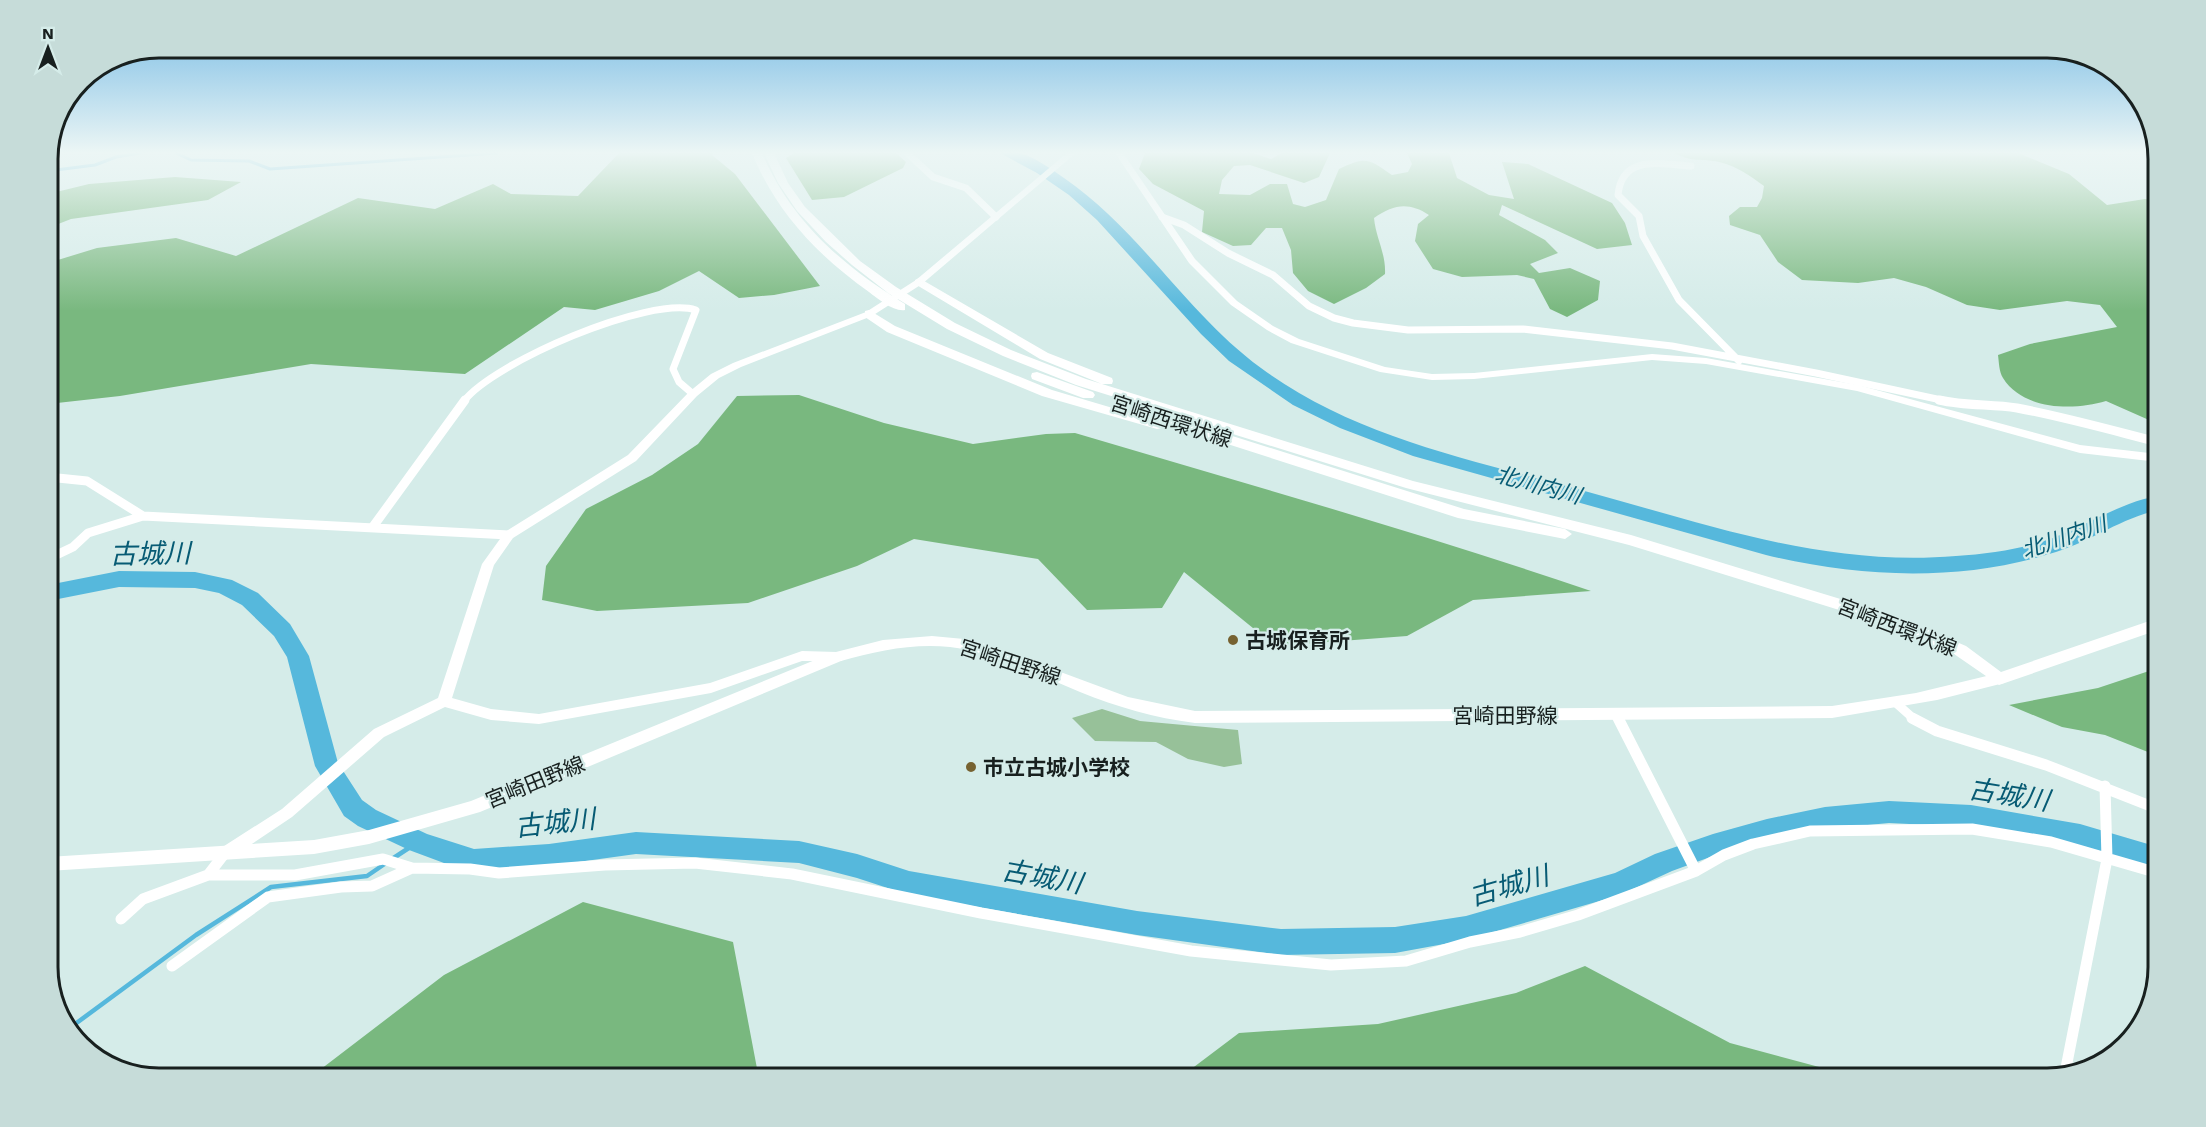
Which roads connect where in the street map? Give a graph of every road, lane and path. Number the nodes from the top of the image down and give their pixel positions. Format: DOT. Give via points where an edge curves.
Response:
graph roads {
  1 [pos="785,206"];
  2 [pos="799,206"];
  3 [pos="985,206"];
  4 [pos="1009,206"];
  5 [pos="1154,206"];
  6 [pos="1629,206"];
  7 [pos="996,216"];
  8 [pos="1162,217"];
  9 [pos="919,282"];
  10 [pos="886,293"];
  11 [pos="903,303"];
  12 [pos="869,314"];
  13 [pos="1739,361"];
  14 [pos="693,394"];
  15 [pos="1152,405"];
  16 [pos="1193,429"];
  17 [pos="2147,439"];
  18 [pos="2147,457"];
  19 [pos="59,478"];
  20 [pos="143,516"];
  21 [pos="372,528"];
  22 [pos="509,535"];
  23 [pos="1663,550"];
  24 [pos="59,554"];
  25 [pos="2148,628"];
  26 [pos="837,657"];
  27 [pos="1999,679"];
  28 [pos="444,701"];
  29 [pos="1896,703"];
  30 [pos="1617,715"];
  31 [pos="2105,786"];
  32 [pos="2148,805"];
  33 [pos="225,853"];
  34 [pos="2108,859"];
  35 [pos="59,863"];
  36 [pos="412,868"];
  37 [pos="2148,870"];
  38 [pos="1696,871"];
  39 [pos="208,875"];
  40 [pos="120,919"];
  41 [pos="172,966"];
  42 [pos="2066,1066"];
  1 -- 10 [label="main road, 宮崎西環状線" via="820,246"];
  2 -- 10 [label="main road, 宮崎西環状線"];
  3 -- 7 [label="street"];
  4 -- 7 [label="street"];
  5 -- 8 [label="street"];
  6 -- 13 [label="street" via="1639,216 1643,236 1679,300"];
  7 -- 9 [label="street"];
  8 -- 13 [label="street" via="1184,225 1273,275 1309,306 1353,323 1407,330 1522,329 1672,346"];
  8 -- 18 [label="street" via="1200,272 1270,328 1294,341 1384,370 1432,377 1474,376 1652,357 1706,361 1858,388 2080,449"];
  9 -- 12 [label="street"];
  9 -- 15 [label="main road" via="1044,356 1142,395"];
  10 -- 11 [label="main road, 宮崎西環状線"];
  11 -- 15 [label="main road, 宮崎西環状線" via="1006,353"];
  11 -- 16 [label="main road, 宮崎西環状線" via="943,332 1011,365"];
  12 -- 14 [label="street" via="737,365"];
  12 -- 16 [label="main road" via="901,333 1047,393 1156,425"];
  13 -- 17 [label="street" via="1816,373 1958,404 2014,408"];
  14 -- 21 [label="street" via="679,382 673,369 696,310 647,313 595,324 477,386"];
  14 -- 22 [label="street" via="632,458"];
  15 -- 23 [label="main road, 宮崎西環状線" via="1411,485"];
  16 -- 23 [label="main road, 宮崎西環状線" via="1462,514"];
  19 -- 20 [label="street" via="87,481"];
  20 -- 21 [label="street"];
  20 -- 24 [label="street" via="88,532 73,547"];
  21 -- 22 [label="street"];
  22 -- 28 [label="street" via="489,564"];
  23 -- 27 [label="main road, 宮崎西環状線" via="1887,619 1960,650"];
  25 -- 27 [label="main road"];
  26 -- 28 [label="street" via="802,656 711,688 539,719 514,719"];
  26 -- 30 [label="main road, 宮崎田野線" via="930,641 962,644 1127,703 1195,717"];
  26 -- 33 [label="main road, 宮崎田野線" via="474,807 369,837 314,847"];
  27 -- 29 [label="main road, 宮崎田野線"];
  28 -- 33 [label="street" via="379,733 271,824"];
  29 -- 30 [label="main road, 宮崎田野線" via="1832,712"];
  29 -- 31 [label="street" via="1915,720 1937,731"];
  30 -- 38 [label="street"];
  31 -- 32 [label="street"];
  31 -- 34 [label="street"];
  33 -- 35 [label="main road, 宮崎田野線"];
  33 -- 39 [label="street"];
  34 -- 37 [label="street"];
  34 -- 38 [label="street" via="2051,842 1972,829 1871,829 1810,831 1753,844"];
  34 -- 42 [label="street"];
  36 -- 38 [label="street" via="499,873 694,863 792,874 1191,951 1331,965 1406,961 1578,915"];
  36 -- 39 [label="street" via="383,859 295,875"];
  36 -- 41 [label="street" via="372,886 268,897"];
  39 -- 40 [label="street" via="143,899"];
}
